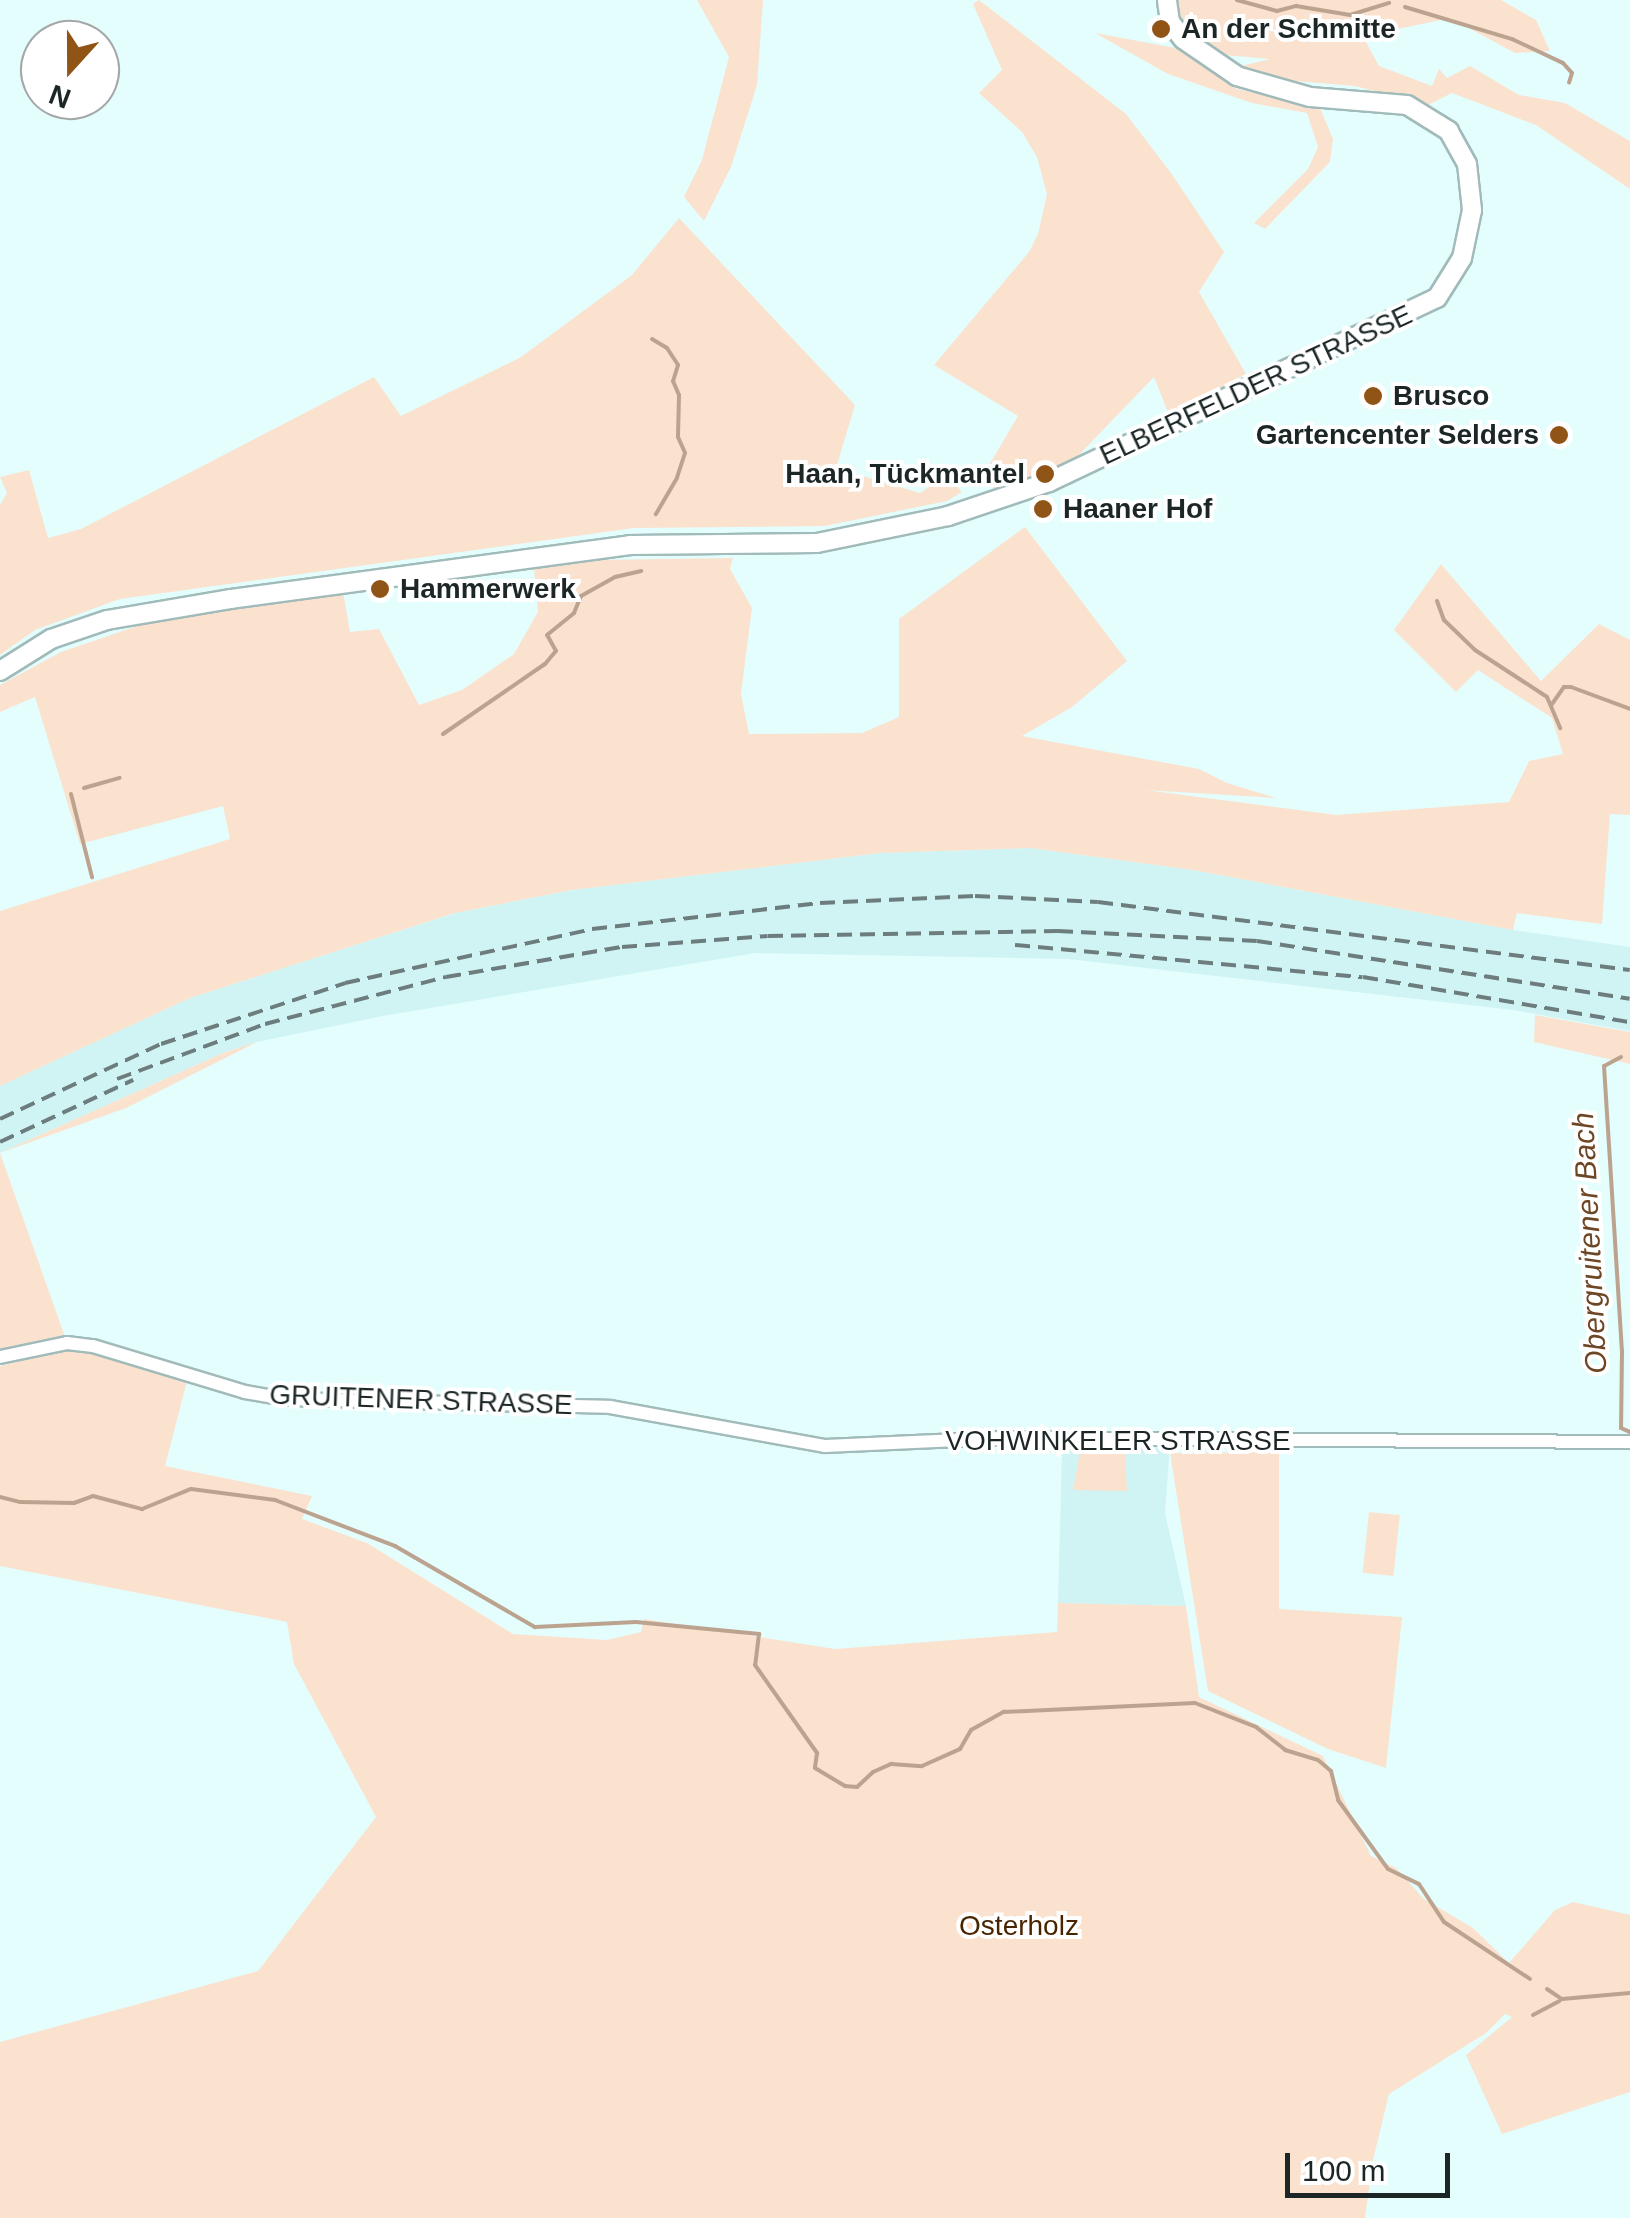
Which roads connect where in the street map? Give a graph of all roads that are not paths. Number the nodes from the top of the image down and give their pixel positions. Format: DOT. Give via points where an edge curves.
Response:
graph roads {
  1 [pos="1167,0"];
  2 [pos="0,670"];
  3 [pos="0,1357"];
  4 [pos="610,1407"];
  5 [pos="1630,1442"];
  1 -- 2 [label="main road, ELBERFELDER STRASSE" via="1170,22 1183,39 1237,76 1310,96 1407,105 1440,122 1459,144 1472,186 1470,232 1448,286 1425,305 986,506 817,542 630,545 231,599 107,620 51,639"];
  3 -- 4 [label="street, GRUITENER STRASSE" via="67,1343 284,1399"];
  4 -- 5 [label="street, VOHWINKELER STRASSE" via="825,1446 998,1438"];
}
